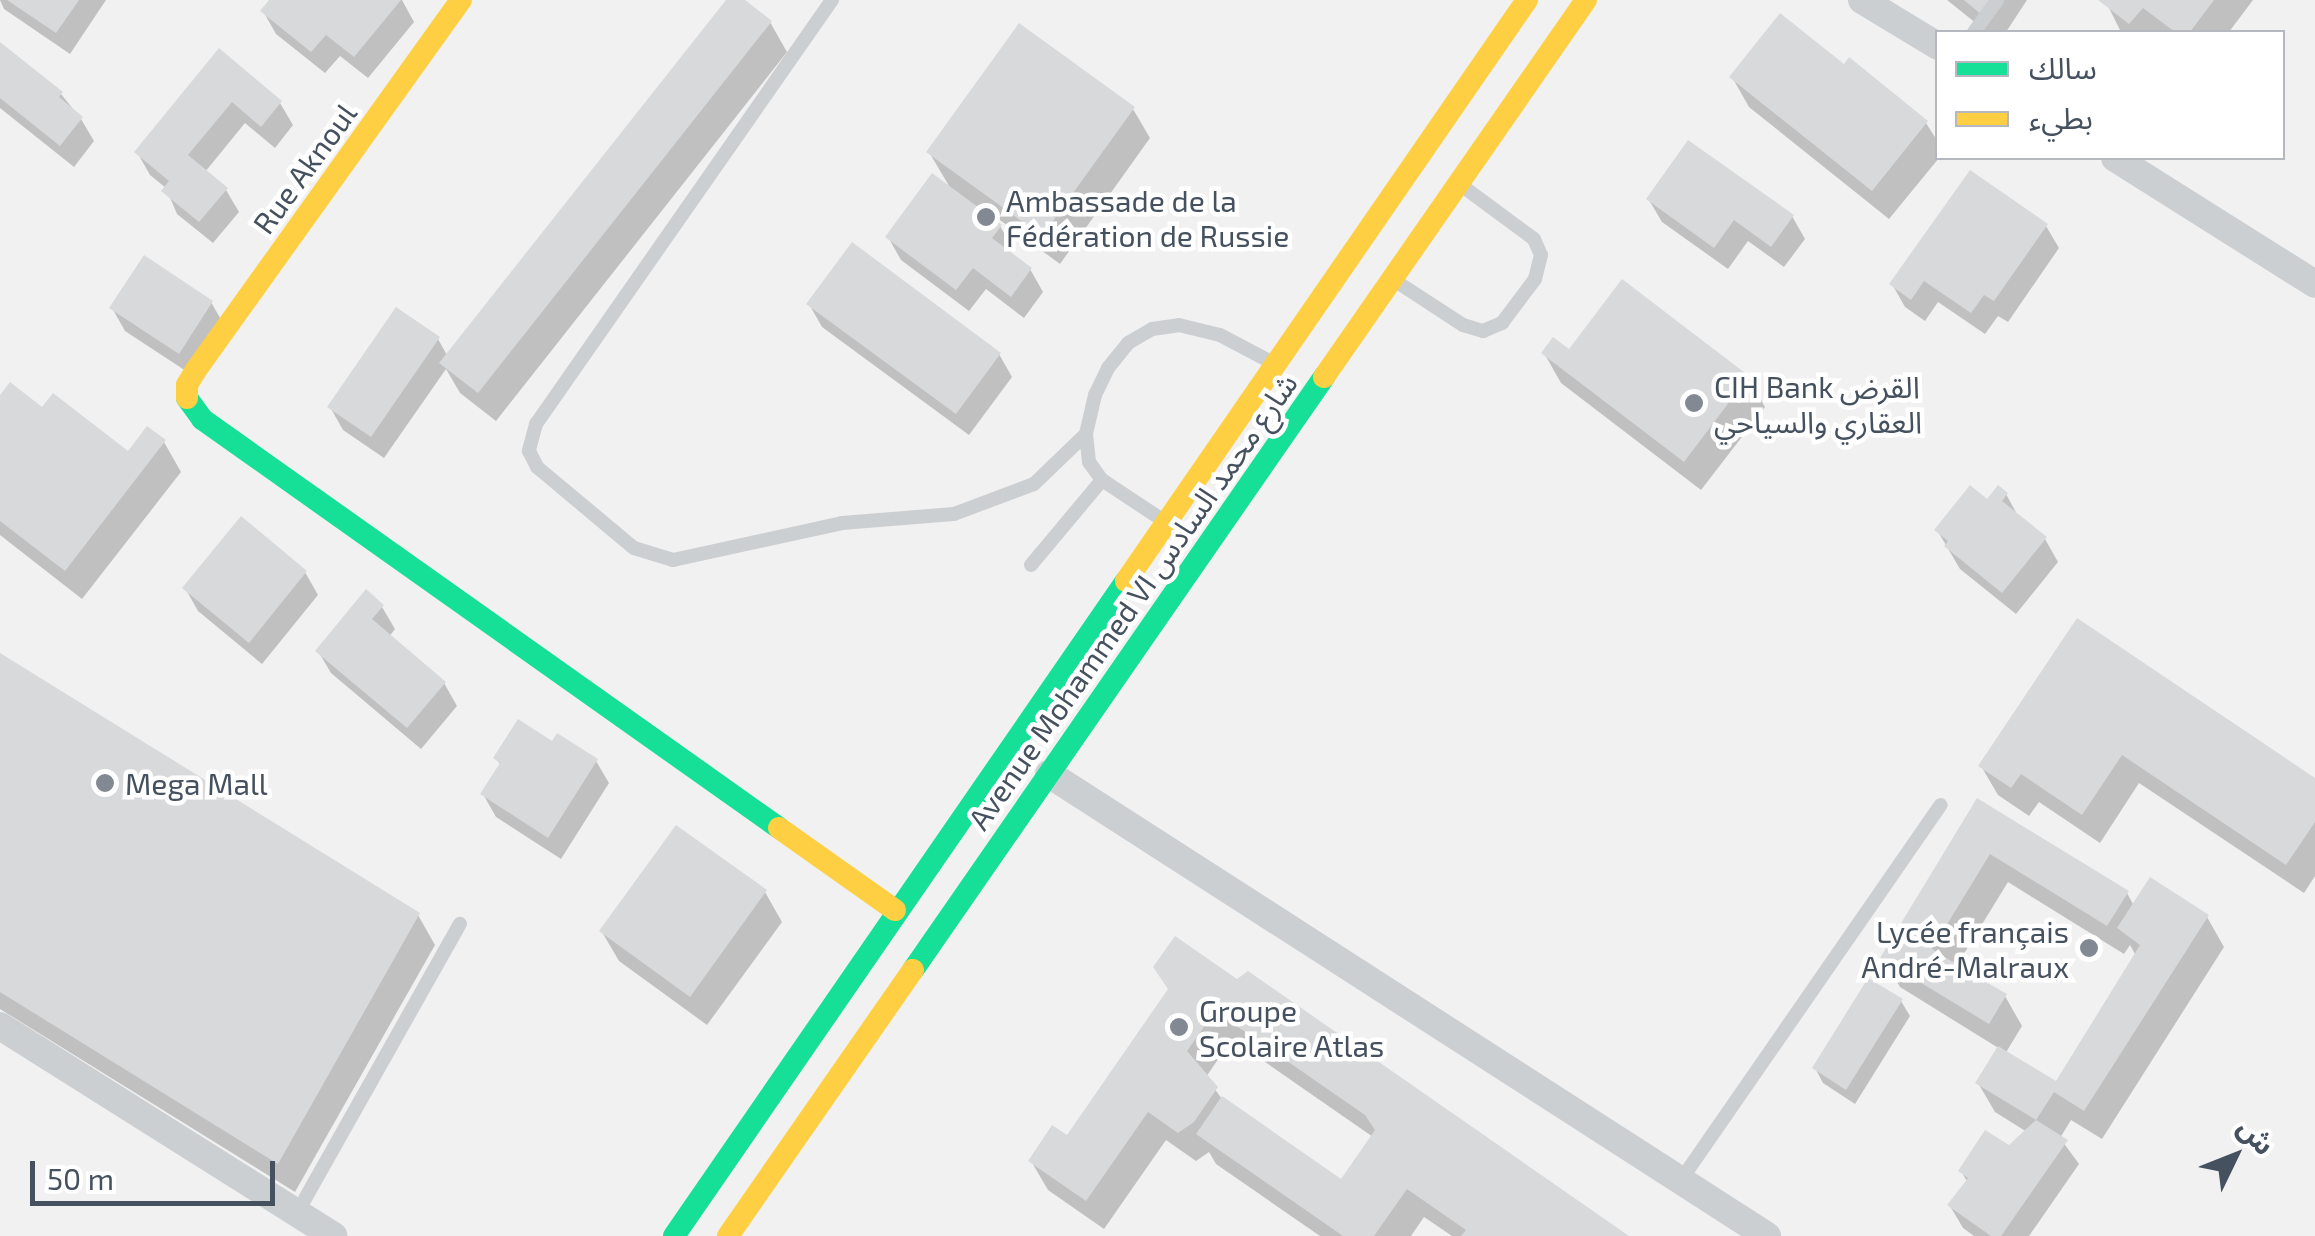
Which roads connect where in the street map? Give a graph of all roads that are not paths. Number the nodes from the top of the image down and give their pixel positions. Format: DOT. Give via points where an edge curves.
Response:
graph roads {
  1 [pos="460,0"];
  2 [pos="832,0"];
  3 [pos="1528,0"];
  4 [pos="1586,0"];
  5 [pos="1862,0"];
  6 [pos="1997,0"];
  7 [pos="1975,30"];
  8 [pos="1935,44"];
  9 [pos="2118,160"];
  10 [pos="1459,183"];
  11 [pos="1392,278"];
  12 [pos="2315,284"];
  13 [pos="1274,364"];
  14 [pos="1086,434"];
  15 [pos="1102,480"];
  16 [pos="1164,521"];
  17 [pos="1031,565"];
  18 [pos="1049,774"];
  19 [pos="1941,805"];
  20 [pos="895,910"];
  21 [pos="460,924"];
  22 [pos="0,1026"];
  23 [pos="1681,1180"];
  24 [pos="297,1213"];
  25 [pos="333,1236"];
  26 [pos="674,1236"];
  27 [pos="728,1236"];
  28 [pos="1767,1236"];
  1 -- 20 [label="main road, Rue Aknoul" via="196,370 186,394 192,411"];
  2 -- 14 [label="lane" via="536,424 529,451 536,468 634,548 673,560 842,523 954,514 1034,484"];
  3 -- 13 [label="main road, Avenue Mohammed VI شارع محمد السادس"];
  4 -- 10 [label="main road, Avenue Mohammed VI شارع محمد السادس"];
  5 -- 8 [label="street"];
  6 -- 7 [label="lane"];
  9 -- 12 [label="street"];
  10 -- 11 [label="main road, Avenue Mohammed VI شارع محمد السادس"];
  10 -- 11 [label="lane" via="1534,239 1542,254 1534,279 1502,323 1483,331"];
  11 -- 18 [label="main road, Avenue Mohammed VI شارع محمد السادس"];
  13 -- 14 [label="lane" via="1220,335 1179,325 1152,330 1128,343 1108,368"];
  13 -- 16 [label="main road, Avenue Mohammed VI شارع محمد السادس"];
  14 -- 15 [label="lane" via="1090,462"];
  15 -- 16 [label="lane"];
  15 -- 17 [label="lane"];
  16 -- 20 [label="main road, Avenue Mohammed VI شارع محمد السادس"];
  18 -- 23 [label="street"];
  18 -- 27 [label="main road, Avenue Mohammed VI شارع محمد السادس"];
  19 -- 23 [label="lane"];
  20 -- 26 [label="main road, Avenue Mohammed VI شارع محمد السادس"];
  21 -- 24 [label="lane"];
  22 -- 24 [label="street"];
  23 -- 28 [label="street"];
  24 -- 25 [label="street"];
}
